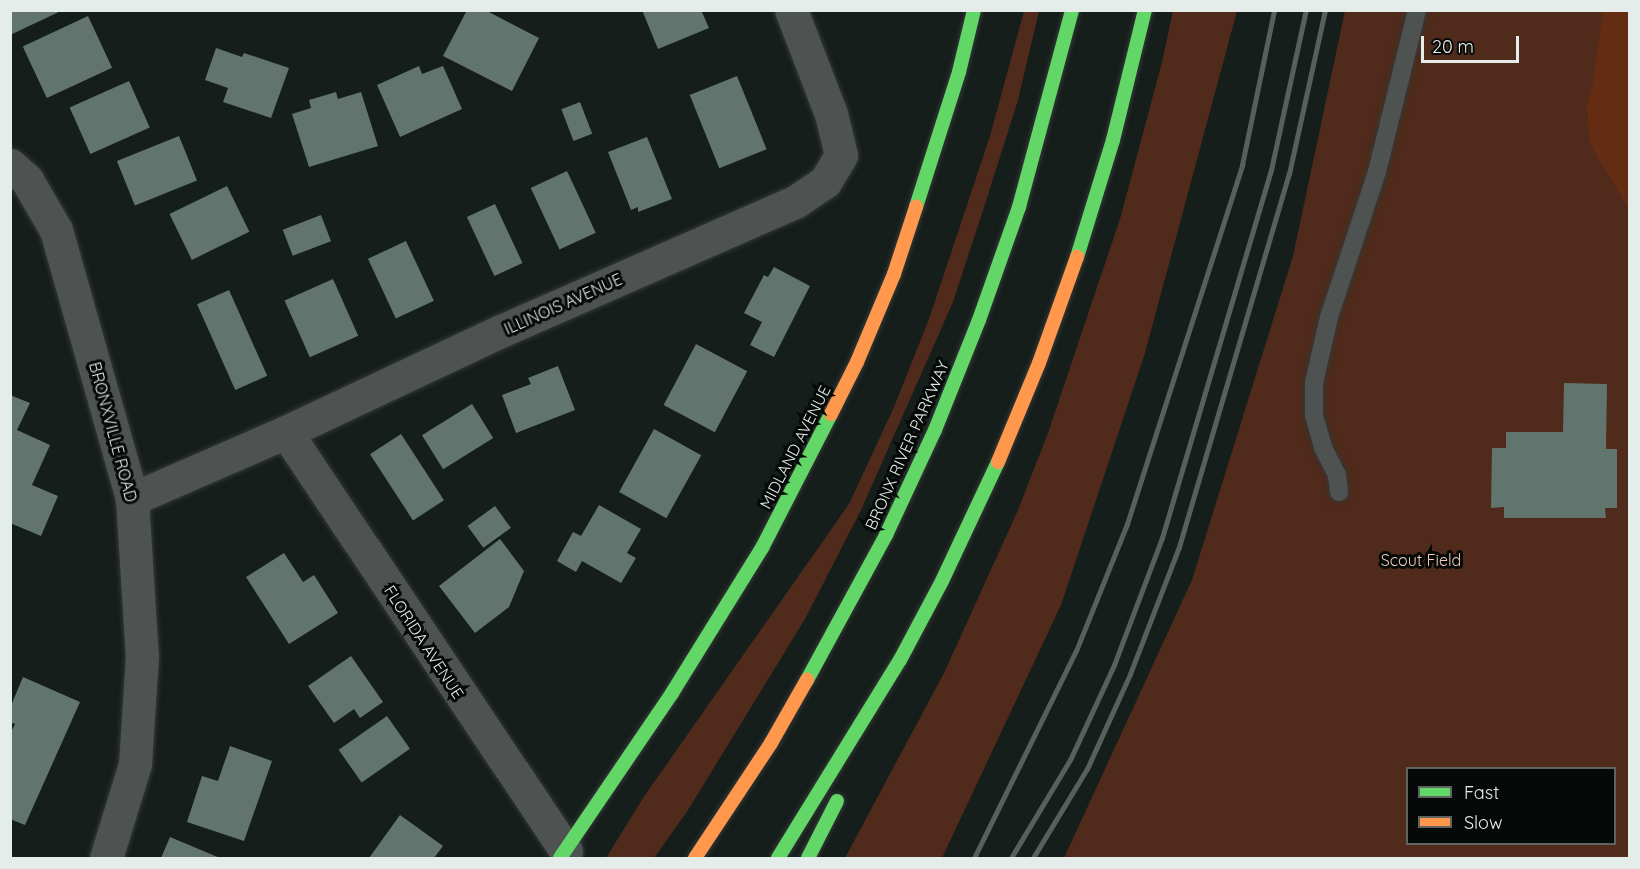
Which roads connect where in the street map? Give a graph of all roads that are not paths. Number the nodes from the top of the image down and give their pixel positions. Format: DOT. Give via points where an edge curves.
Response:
graph roads {
  1 [pos="791,10"];
  2 [pos="974,10"];
  3 [pos="1072,10"];
  4 [pos="1145,10"];
  5 [pos="1417,10"];
  6 [pos="10,165"];
  7 [pos="286,432"];
  8 [pos="1339,492"];
  9 [pos="132,500"];
  10 [pos="900,660"];
  11 [pos="854,763"];
  12 [pos="845,784"];
  13 [pos="563,855"];
  14 [pos="106,858"];
  15 [pos="695,858"];
  16 [pos="778,858"];
  17 [pos="808,858"];
  1 -- 7 [label="street, ILLINOIS AVENUE" via="831,114 841,154 825,182 795,202"];
  2 -- 13 [label="main road, MIDLAND AVENUE" via="959,72 894,274 857,362 762,548 672,693"];
  3 -- 15 [label="main road, BRONX RIVER PARKWAY" via="1019,207 934,430 886,535 831,639 771,744"];
  4 -- 10 [label="main road" via="1110,151 1053,325 993,475"];
  5 -- 8 [label="lane" via="1377,172 1329,317 1314,383 1314,415"];
  6 -- 9 [label="street, BRONXVILLE ROAD" via="27,180 56,230"];
  7 -- 9 [label="street, ILLINOIS AVENUE"];
  7 -- 13 [label="street, FLORIDA AVENUE"];
  9 -- 14 [label="street, BRONXVILLE ROAD" via="142,656 135,764"];
  10 -- 11 [label="main road"];
  10 -- 16 [label="main road"];
  12 -- 17 [label="main road"];
}
